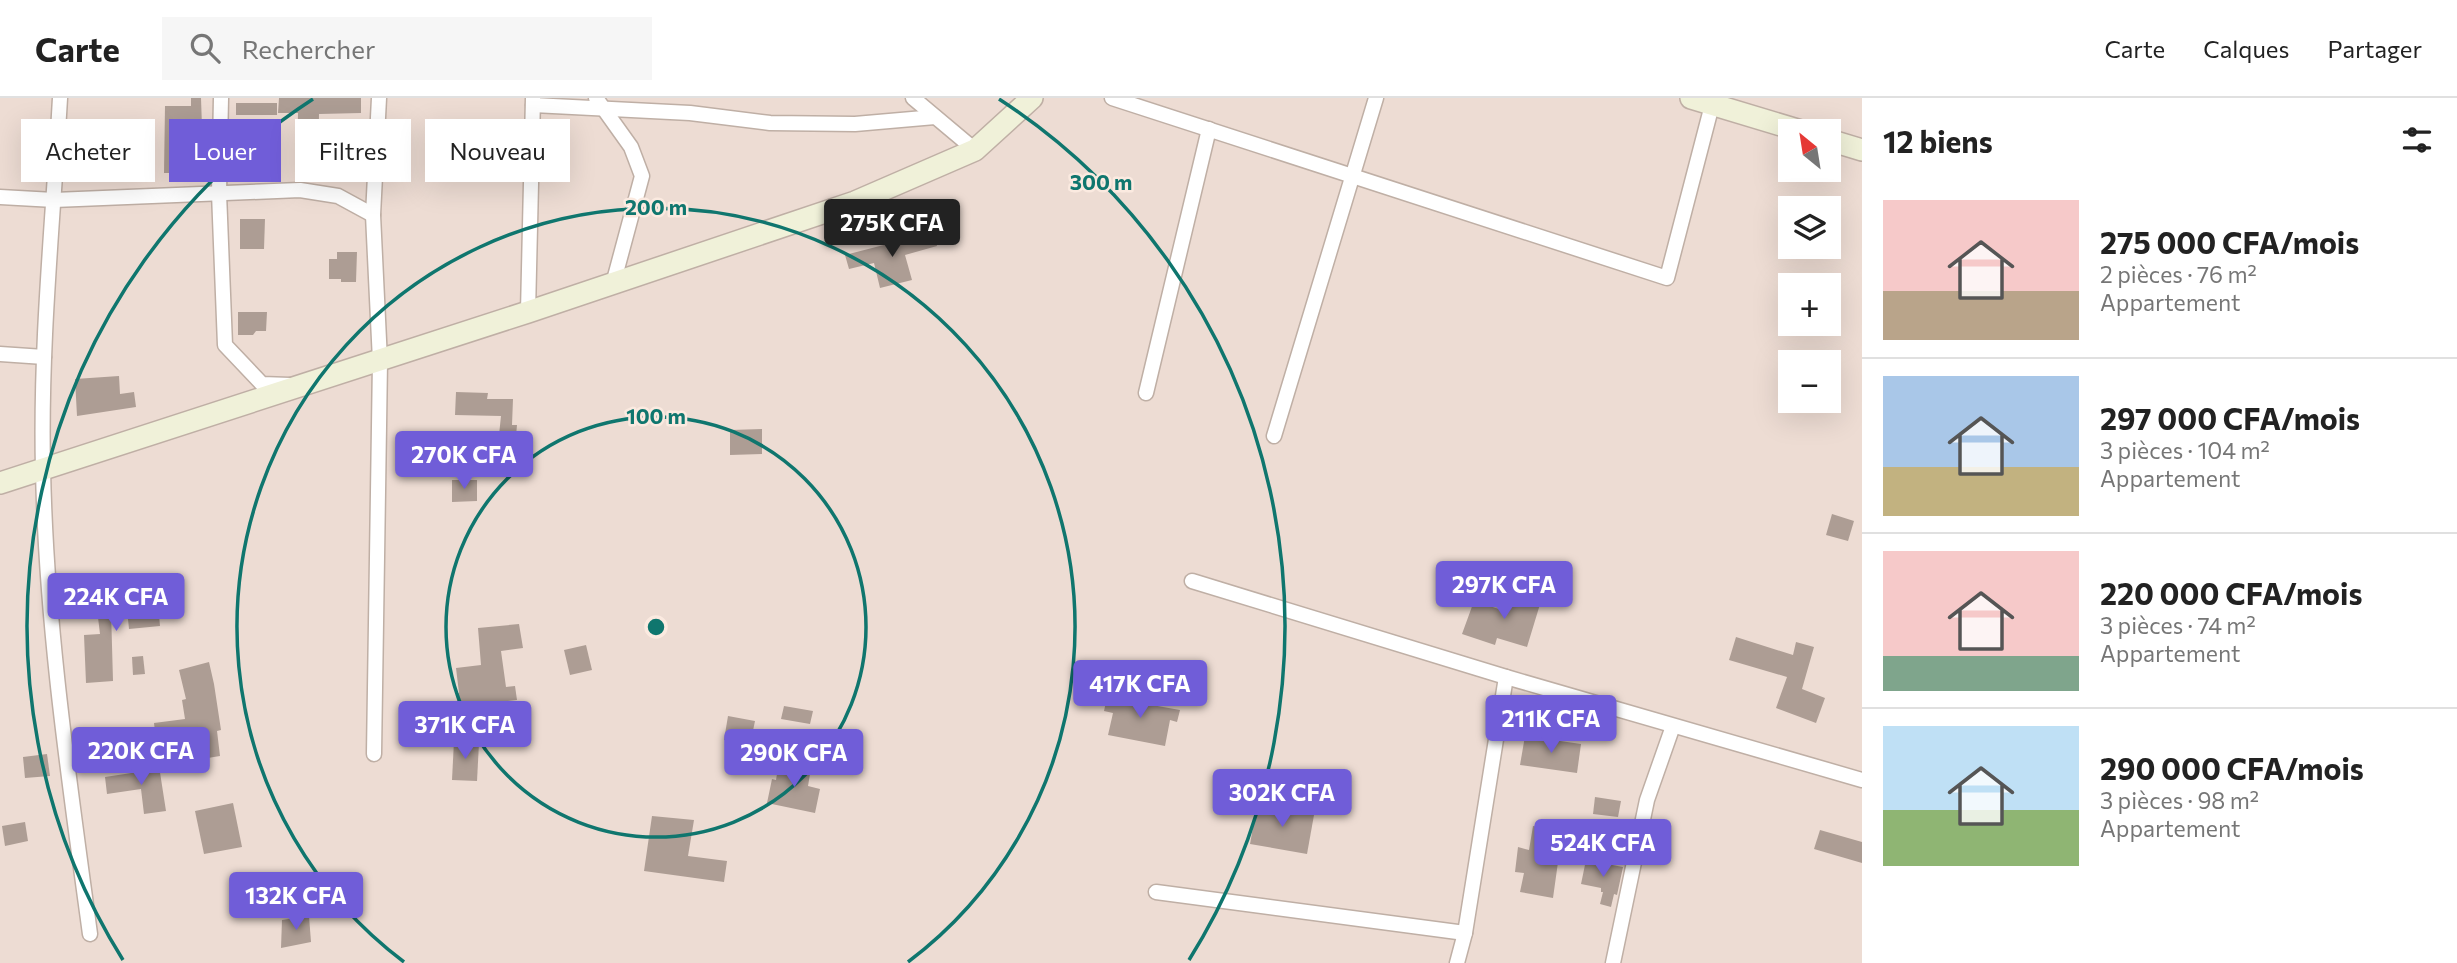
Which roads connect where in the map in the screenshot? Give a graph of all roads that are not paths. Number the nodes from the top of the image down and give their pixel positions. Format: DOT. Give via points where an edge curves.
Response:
graph roads {
  1 [pos="60,98"];
  2 [pos="221,98"];
  3 [pos="379,98"];
  4 [pos="913,98"];
  5 [pos="1032,98"];
  6 [pos="1112,98"];
  7 [pos="1376,98"];
  8 [pos="1691,98"];
  9 [pos="533,101"];
  10 [pos="600,104"];
  11 [pos="1712,104"];
  12 [pos="935,117"];
  13 [pos="1778,124"];
  14 [pos="1209,129"];
  15 [pos="1841,143"];
  16 [pos="1862,149"];
  17 [pos="975,150"];
  18 [pos="1353,175"];
  19 [pos="219,193"];
  20 [pos="0,197"];
  21 [pos="54,200"];
  22 [pos="373,215"];
  23 [pos="613,284"];
  24 [pos="528,312"];
  25 [pos="0,354"];
  26 [pos="44,357"];
  27 [pos="380,360"];
  28 [pos="305,385"];
  29 [pos="1146,393"];
  30 [pos="1274,436"];
  31 [pos="43,468"];
  32 [pos="0,483"];
  33 [pos="1192,581"];
  34 [pos="1506,677"];
  35 [pos="1673,726"];
  36 [pos="374,754"];
  37 [pos="1862,780"];
  38 [pos="1156,892"];
  39 [pos="1465,933"];
  40 [pos="90,934"];
  41 [pos="1457,963"];
  42 [pos="1613,963"];
  1 -- 21 [label="street"];
  2 -- 19 [label="street"];
  3 -- 22 [label="street"];
  4 -- 12 [label="street"];
  5 -- 17 [label="street"];
  6 -- 14 [label="street"];
  7 -- 18 [label="street"];
  8 -- 11 [label="street"];
  9 -- 10 [label="street"];
  9 -- 24 [label="street"];
  10 -- 12 [label="street" via="770,123 855,124"];
  10 -- 23 [label="street" via="631,147 642,176"];
  11 -- 13 [label="street"];
  11 -- 18 [label="street" via="1667,278"];
  12 -- 17 [label="street"];
  14 -- 18 [label="street"];
  14 -- 29 [label="street"];
  15 -- 16 [label="street"];
  17 -- 23 [label="street" via="855,202"];
  18 -- 30 [label="street"];
  19 -- 21 [label="street"];
  19 -- 22 [label="street" via="300,190 338,196"];
  19 -- 28 [label="street" via="225,345 262,384"];
  20 -- 21 [label="street"];
  21 -- 26 [label="street"];
  22 -- 27 [label="street"];
  23 -- 24 [label="street"];
  24 -- 27 [label="street"];
  25 -- 26 [label="street"];
  26 -- 31 [label="street"];
  27 -- 28 [label="street"];
  27 -- 36 [label="street"];
  28 -- 31 [label="street"];
  31 -- 32 [label="street"];
  31 -- 40 [label="street" via="58,706"];
  33 -- 34 [label="street"];
  34 -- 35 [label="street"];
  34 -- 39 [label="street"];
  35 -- 37 [label="street"];
  35 -- 42 [label="street" via="1647,800"];
  38 -- 39 [label="street"];
  39 -- 41 [label="street"];
}
